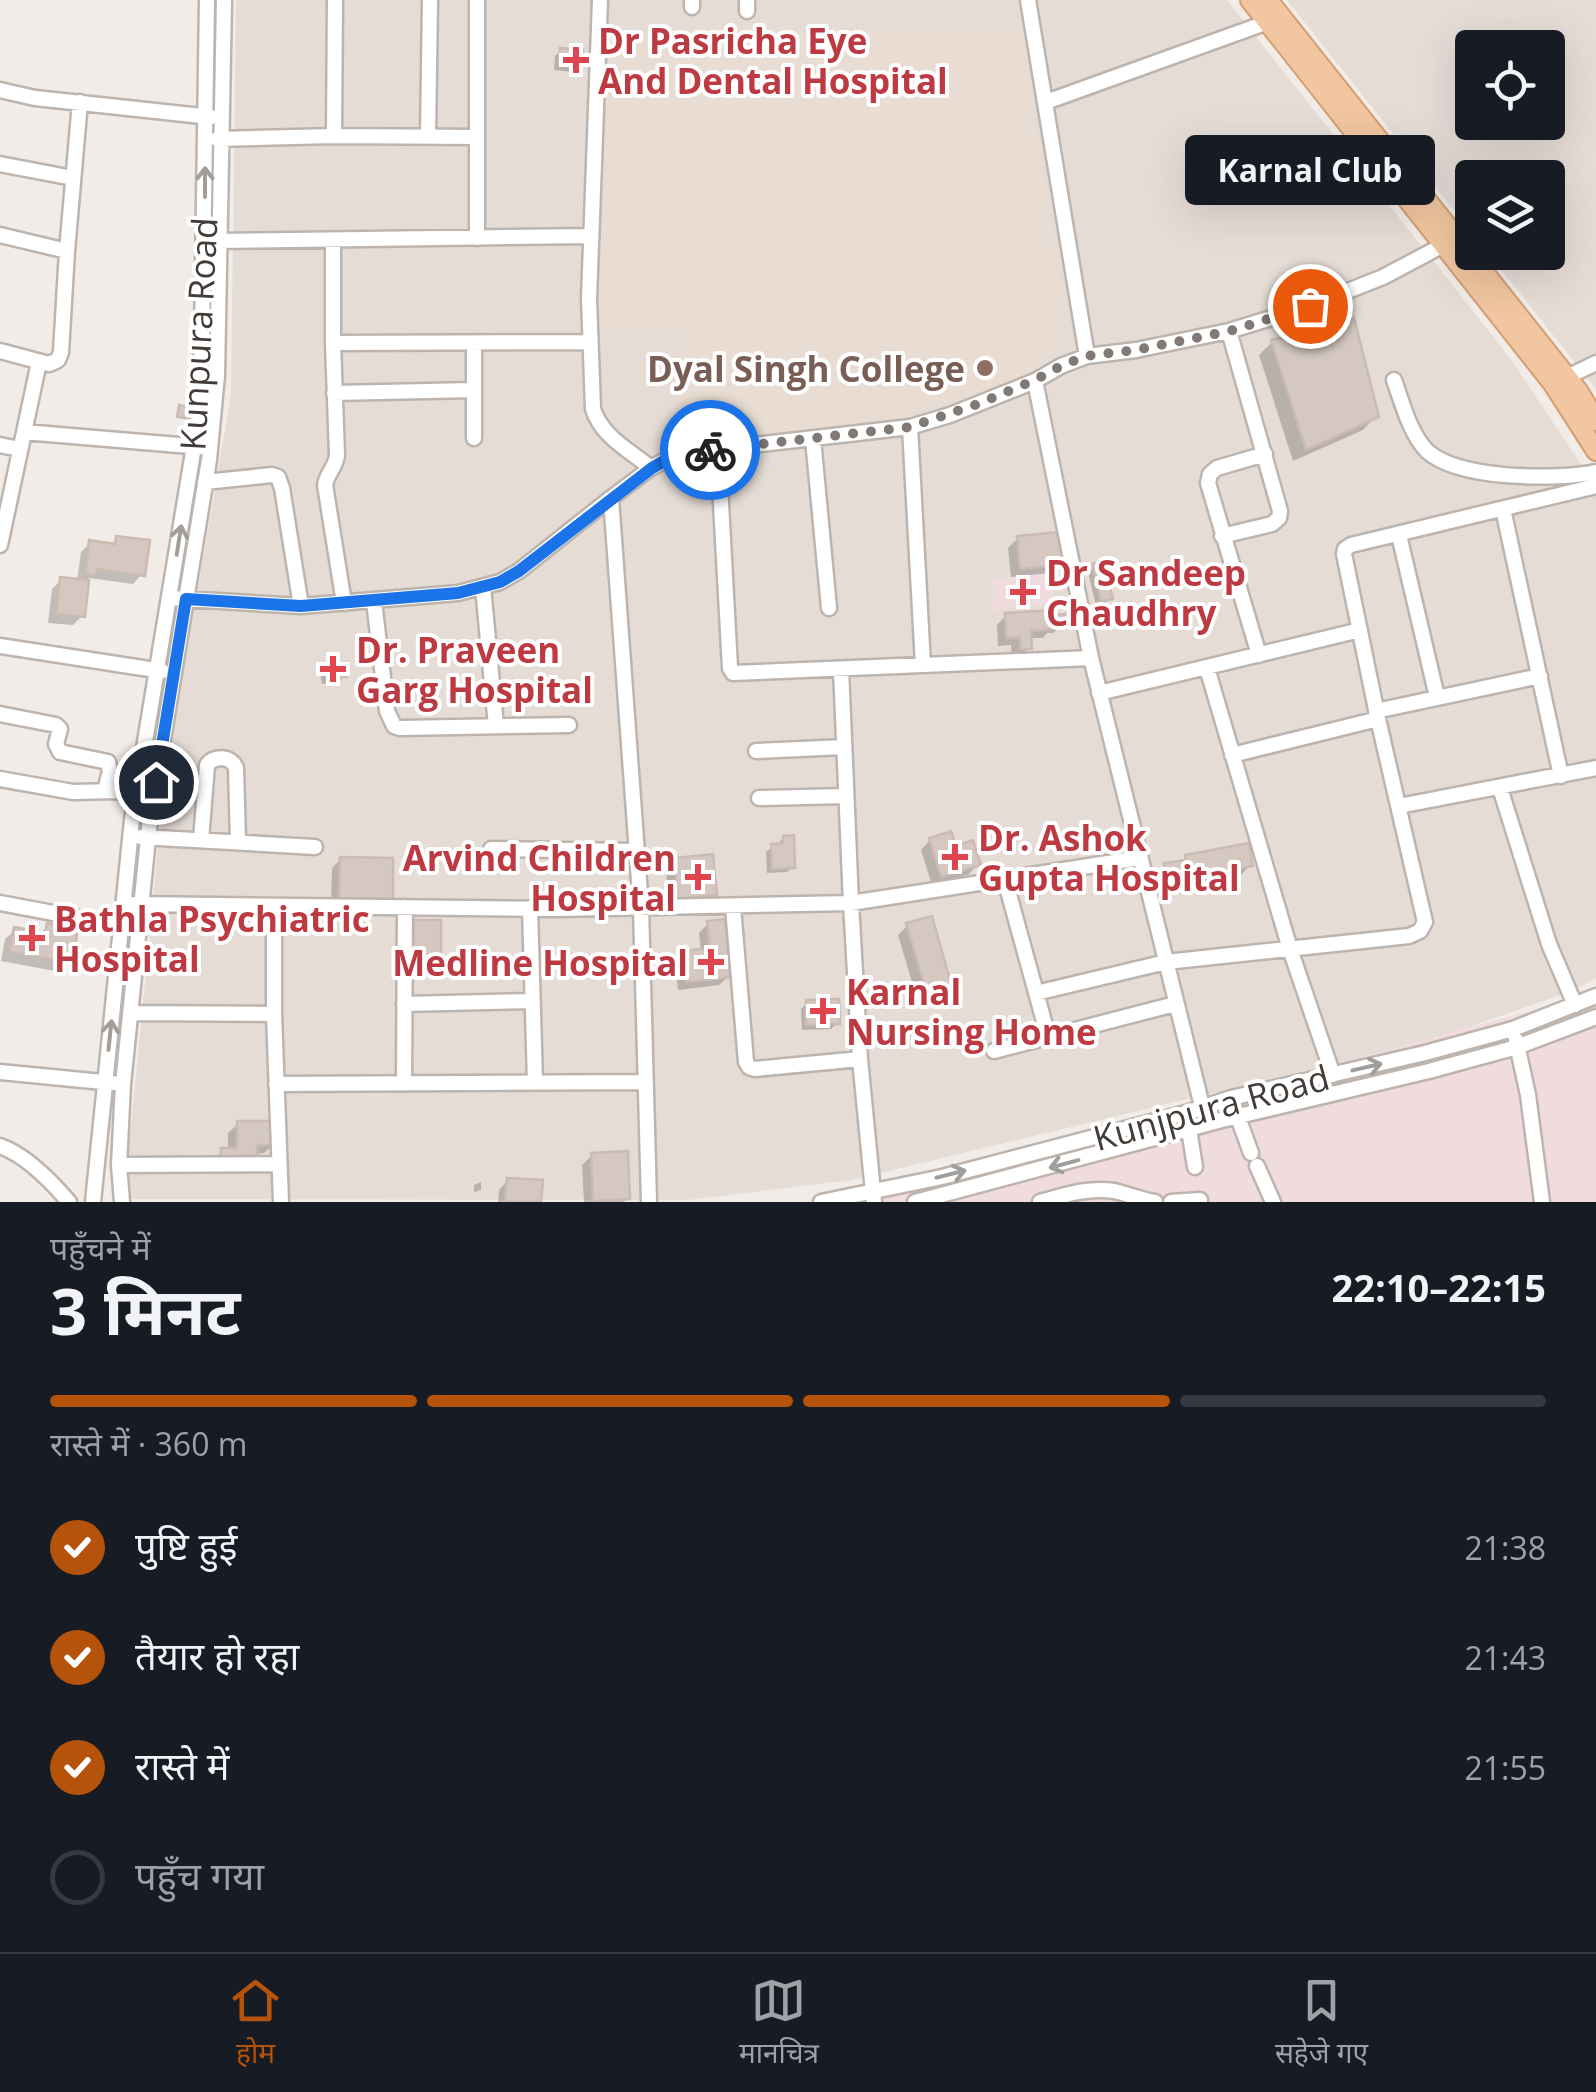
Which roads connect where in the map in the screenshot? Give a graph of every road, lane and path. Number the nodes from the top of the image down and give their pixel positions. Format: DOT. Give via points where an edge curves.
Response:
graph roads {
  1 [pos="189,0"];
  2 [pos="335,0"];
  3 [pos="430,0"];
  4 [pos="477,0"];
  5 [pos="600,0"];
  6 [pos="1028,0"];
  7 [pos="1250,0"];
  8 [pos="207,1"];
  9 [pos="224,2"];
  10 [pos="1271,12"];
  11 [pos="0,90"];
  12 [pos="80,102"];
  13 [pos="1046,102"];
  14 [pos="206,116"];
  15 [pos="222,118"];
  16 [pos="334,136"];
  17 [pos="428,137"];
  18 [pos="476,137"];
  19 [pos="222,139"];
  20 [pos="206,140"];
  21 [pos="0,164"];
  22 [pos="73,178"];
  23 [pos="0,235"];
  24 [pos="591,236"];
  25 [pos="477,238"];
  26 [pos="333,240"];
  27 [pos="212,242"];
  28 [pos="1450,242"];
  29 [pos="66,251"];
  30 [pos="1230,331"];
  31 [pos="590,342"];
  32 [pos="333,343"];
  33 [pos="474,343"];
  34 [pos="0,351"];
  35 [pos="1086,356"];
  36 [pos="39,362"];
  37 [pos="1596,363"];
  38 [pos="1567,377"];
  39 [pos="1035,380"];
  40 [pos="1394,380"];
  41 [pos="474,390"];
  42 [pos="334,393"];
  43 [pos="1596,421"];
  44 [pos="910,427"];
  45 [pos="24,432"];
  46 [pos="474,438"];
  47 [pos="812,439"];
  48 [pos="0,445"];
  49 [pos="202,447"];
  50 [pos="20,449"];
  51 [pos="718,449"];
  52 [pos="1596,451"];
  53 [pos="1265,454"];
  54 [pos="652,468"];
  55 [pos="1596,472"];
  56 [pos="205,482"];
  57 [pos="1596,486"];
  58 [pos="612,498"];
  59 [pos="1503,509"];
  60 [pos="1399,534"];
  61 [pos="1222,536"];
  62 [pos="0,545"];
  63 [pos="483,587"];
  64 [pos="169,598"];
  65 [pos="186,599"];
  66 [pos="374,601"];
  67 [pos="344,603"];
  68 [pos="301,606"];
  69 [pos="828,608"];
  70 [pos="1360,630"];
  71 [pos="0,646"];
  72 [pos="1259,655"];
  73 [pos="1091,658"];
  74 [pos="923,665"];
  75 [pos="1207,668"];
  76 [pos="842,669"];
  77 [pos="157,671"];
  78 [pos="174,672"];
  79 [pos="1540,676"];
  80 [pos="1100,694"];
  81 [pos="1436,698"];
  82 [pos="0,714"];
  83 [pos="1377,715"];
  84 [pos="569,725"];
  85 [pos="496,726"];
  86 [pos="844,746"];
  87 [pos="756,751"];
  88 [pos="1232,755"];
  89 [pos="1596,768"];
  90 [pos="1562,776"];
  91 [pos="0,779"];
  92 [pos="1500,788"];
  93 [pos="105,791"];
  94 [pos="136,794"];
  95 [pos="846,796"];
  96 [pos="759,798"];
  97 [pos="1399,806"];
  98 [pos="130,837"];
  99 [pos="148,837"];
  100 [pos="201,840"];
  101 [pos="238,842"];
  102 [pos="315,847"];
  103 [pos="491,849"];
  104 [pos="637,851"];
  105 [pos="1140,858"];
  106 [pos="1005,880"];
  107 [pos="0,902"];
  108 [pos="124,904"];
  109 [pos="142,904"];
  110 [pos="851,904"];
  111 [pos="274,907"];
  112 [pos="405,907"];
  113 [pos="733,907"];
  114 [pos="530,908"];
  115 [pos="641,908"];
  116 [pos="121,926"];
  117 [pos="139,929"];
  118 [pos="1290,949"];
  119 [pos="1166,962"];
  120 [pos="1036,994"];
  121 [pos="1596,996"];
  122 [pos="533,1001"];
  123 [pos="404,1004"];
  124 [pos="1175,1004"];
  125 [pos="1576,1005"];
  126 [pos="131,1013"];
  127 [pos="274,1014"];
  128 [pos="1596,1017"];
  129 [pos="1513,1030"];
  130 [pos="1048,1036"];
  131 [pos="1517,1047"];
  132 [pos="994,1051"];
  133 [pos="860,1059"];
  134 [pos="0,1072"];
  135 [pos="1333,1075"];
  136 [pos="105,1082"];
  137 [pos="535,1082"];
  138 [pos="645,1082"];
  139 [pos="404,1083"];
  140 [pos="124,1084"];
  141 [pos="276,1084"];
  142 [pos="1231,1098"];
  143 [pos="1202,1106"];
  144 [pos="1186,1113"];
  145 [pos="1237,1118"];
  146 [pos="1189,1130"];
  147 [pos="0,1146"];
  148 [pos="278,1164"];
  149 [pos="119,1165"];
  150 [pos="872,1197"];
  151 [pos="1200,1201"];
  152 [pos="69,1202"];
  153 [pos="93,1202"];
  154 [pos="122,1202"];
  155 [pos="281,1202"];
  156 [pos="648,1202"];
  157 [pos="821,1202"];
  158 [pos="915,1202"];
  159 [pos="1040,1202"];
  160 [pos="1155,1202"];
  161 [pos="1171,1202"];
  162 [pos="1274,1202"];
  163 [pos="1542,1202"];
  1 -- 8 [label="street"];
  2 -- 16 [label="street"];
  3 -- 17 [label="street"];
  4 -- 18 [label="street"];
  5 -- 24 [label="street"];
  6 -- 13 [label="street"];
  7 -- 10 [label="main road"];
  8 -- 9 [label="street"];
  8 -- 14 [label="street, Kunpura Road"];
  9 -- 15 [label="street"];
  10 -- 13 [label="street"];
  10 -- 28 [label="main road"];
  11 -- 12 [label="street"];
  12 -- 14 [label="street"];
  12 -- 22 [label="street"];
  13 -- 35 [label="street"];
  14 -- 15 [label="street"];
  14 -- 20 [label="street, Kunpura Road"];
  15 -- 19 [label="street"];
  16 -- 17 [label="street"];
  16 -- 19 [label="street"];
  17 -- 18 [label="street"];
  18 -- 25 [label="street"];
  19 -- 20 [label="street"];
  19 -- 27 [label="street"];
  27 -- 20 [label="street, Kunpura Road, one-way"];
  21 -- 22 [label="street"];
  22 -- 29 [label="street"];
  23 -- 29 [label="street"];
  24 -- 25 [label="street"];
  24 -- 31 [label="street"];
  25 -- 26 [label="street"];
  26 -- 27 [label="street"];
  26 -- 32 [label="street"];
  27 -- 49 [label="street" via="217,374"];
  28 -- 30 [label="street" via="1383,277"];
  28 -- 38 [label="main road"];
  28 -- 52 [label="main road"];
  29 -- 36 [label="street" via="62,352 50,364"];
  30 -- 35 [label="street"];
  30 -- 53 [label="street"];
  31 -- 33 [label="street"];
  31 -- 54 [label="street" via="598,422"];
  32 -- 33 [label="street"];
  32 -- 42 [label="street"];
  33 -- 41 [label="street"];
  34 -- 36 [label="street"];
  35 -- 39 [label="street"];
  36 -- 45 [label="street"];
  37 -- 38 [label="street"];
  38 -- 43 [label="main road"];
  39 -- 44 [label="street"];
  39 -- 73 [label="street"];
  40 -- 55 [label="street" via="1418,438 1441,460 1518,477"];
  41 -- 42 [label="street"];
  41 -- 46 [label="street"];
  42 -- 67 [label="street" via="336,462 324,485"];
  44 -- 47 [label="street"];
  44 -- 74 [label="street"];
  45 -- 49 [label="street"];
  45 -- 50 [label="street"];
  47 -- 51 [label="street"];
  47 -- 69 [label="street"];
  48 -- 50 [label="street"];
  49 -- 56 [label="street"];
  64 -- 49 [label="street, Kunpura Road, one-way"];
  50 -- 62 [label="street"];
  51 -- 54 [label="street" via="671,457"];
  51 -- 76 [label="street" via="730,668 740,675"];
  53 -- 61 [label="street" via="1210,474"];
  53 -- 61 [label="street" via="1279,518"];
  54 -- 58 [label="street"];
  56 -- 65 [label="street"];
  56 -- 68 [label="street" via="278,476"];
  57 -- 59 [label="street"];
  58 -- 63 [label="street" via="519,571"];
  58 -- 104 [label="street"];
  59 -- 60 [label="street"];
  59 -- 79 [label="street"];
  60 -- 70 [label="street" via="1346,549"];
  60 -- 81 [label="street"];
  61 -- 72 [label="street"];
  63 -- 66 [label="street"];
  63 -- 85 [label="street"];
  64 -- 65 [label="street"];
  64 -- 77 [label="street, Kunpura Road"];
  65 -- 68 [label="street"];
  65 -- 78 [label="street"];
  66 -- 67 [label="street"];
  66 -- 85 [label="street" via="394,726"];
  67 -- 68 [label="street"];
  70 -- 72 [label="street"];
  70 -- 83 [label="street"];
  71 -- 77 [label="street"];
  72 -- 75 [label="street"];
  73 -- 74 [label="street"];
  73 -- 80 [label="street"];
  74 -- 76 [label="street"];
  75 -- 80 [label="street"];
  75 -- 88 [label="street"];
  76 -- 86 [label="street"];
  77 -- 78 [label="street"];
  77 -- 94 [label="street, Kunpura Road"];
  78 -- 99 [label="street"];
  79 -- 81 [label="street"];
  79 -- 90 [label="street"];
  80 -- 105 [label="street"];
  81 -- 83 [label="street"];
  82 -- 93 [label="street" via="56,725 60,752 108,762"];
  83 -- 88 [label="street"];
  83 -- 97 [label="street"];
  84 -- 85 [label="street"];
  86 -- 87 [label="street"];
  86 -- 95 [label="street"];
  88 -- 118 [label="street"];
  89 -- 90 [label="street"];
  90 -- 92 [label="street"];
  91 -- 93 [label="street"];
  92 -- 97 [label="street"];
  92 -- 125 [label="street" via="1549,944"];
  93 -- 94 [label="street"];
  94 -- 98 [label="street, Kunpura Road"];
  95 -- 96 [label="street"];
  95 -- 110 [label="street"];
  97 -- 118 [label="street" via="1425,922 1420,931"];
  98 -- 99 [label="street"];
  98 -- 108 [label="street, Kunpura Road"];
  99 -- 100 [label="street"];
  99 -- 109 [label="street"];
  100 -- 101 [label="street"];
  100 -- 101 [label="street" via="207,765 230,759 236,768"];
  101 -- 102 [label="street"];
  103 -- 104 [label="street"];
  104 -- 115 [label="street"];
  105 -- 106 [label="street"];
  105 -- 119 [label="street"];
  106 -- 110 [label="street"];
  106 -- 120 [label="street"];
  107 -- 116 [label="street"];
  108 -- 109 [label="street"];
  108 -- 116 [label="street, Kunpura Road"];
  109 -- 111 [label="street"];
  109 -- 117 [label="street"];
  110 -- 113 [label="street"];
  110 -- 133 [label="street"];
  111 -- 112 [label="street"];
  111 -- 127 [label="street"];
  112 -- 114 [label="street"];
  112 -- 123 [label="street"];
  113 -- 115 [label="street"];
  113 -- 133 [label="street" via="749,1066"];
  114 -- 115 [label="street"];
  114 -- 122 [label="street"];
  115 -- 138 [label="street"];
  116 -- 117 [label="street"];
  136 -- 116 [label="street, Kunpura Road, one-way"];
  117 -- 126 [label="street"];
  118 -- 119 [label="street"];
  118 -- 135 [label="street"];
  119 -- 120 [label="street"];
  119 -- 124 [label="street"];
  120 -- 130 [label="street"];
  121 -- 125 [label="street, Kunjpura Road"];
  122 -- 123 [label="street"];
  122 -- 137 [label="street"];
  123 -- 139 [label="street"];
  124 -- 130 [label="street"];
  124 -- 143 [label="street"];
  125 -- 129 [label="street, Kunjpura Road"];
  126 -- 127 [label="street"];
  126 -- 140 [label="street"];
  127 -- 141 [label="street"];
  128 -- 131 [label="street, Kunjpura Road"];
  129 -- 131 [label="street"];
  135 -- 129 [label="street, Kunjpura Road, one-way"];
  130 -- 132 [label="street"];
  131 -- 145 [label="street, Kunjpura Road"];
  131 -- 163 [label="street"];
  133 -- 150 [label="street"];
  134 -- 136 [label="street"];
  135 -- 142 [label="street, Kunjpura Road"];
  136 -- 140 [label="street"];
  136 -- 153 [label="street, Kunpura Road"];
  137 -- 138 [label="street"];
  137 -- 139 [label="street"];
  138 -- 156 [label="street"];
  139 -- 141 [label="street"];
  140 -- 149 [label="street"];
  141 -- 148 [label="street"];
  142 -- 143 [label="street, Kunjpura Road"];
  142 -- 145 [label="street"];
  143 -- 144 [label="street, Kunjpura Road"];
  144 -- 146 [label="street"];
  150 -- 144 [label="street, Kunjpura Road, one-way"];
  145 -- 146 [label="street, Kunjpura Road"];
  145 -- 162 [label="street"];
  146 -- 151 [label="street"];
  146 -- 158 [label="street, Kunjpura Road, one-way"];
  147 -- 152 [label="street"];
  148 -- 149 [label="street"];
  148 -- 155 [label="street"];
  149 -- 154 [label="street"];
  150 -- 157 [label="street, Kunjpura Road"];
  151 -- 161 [label="street"];
  159 -- 160 [label="street" via="1094,1189"];
}
